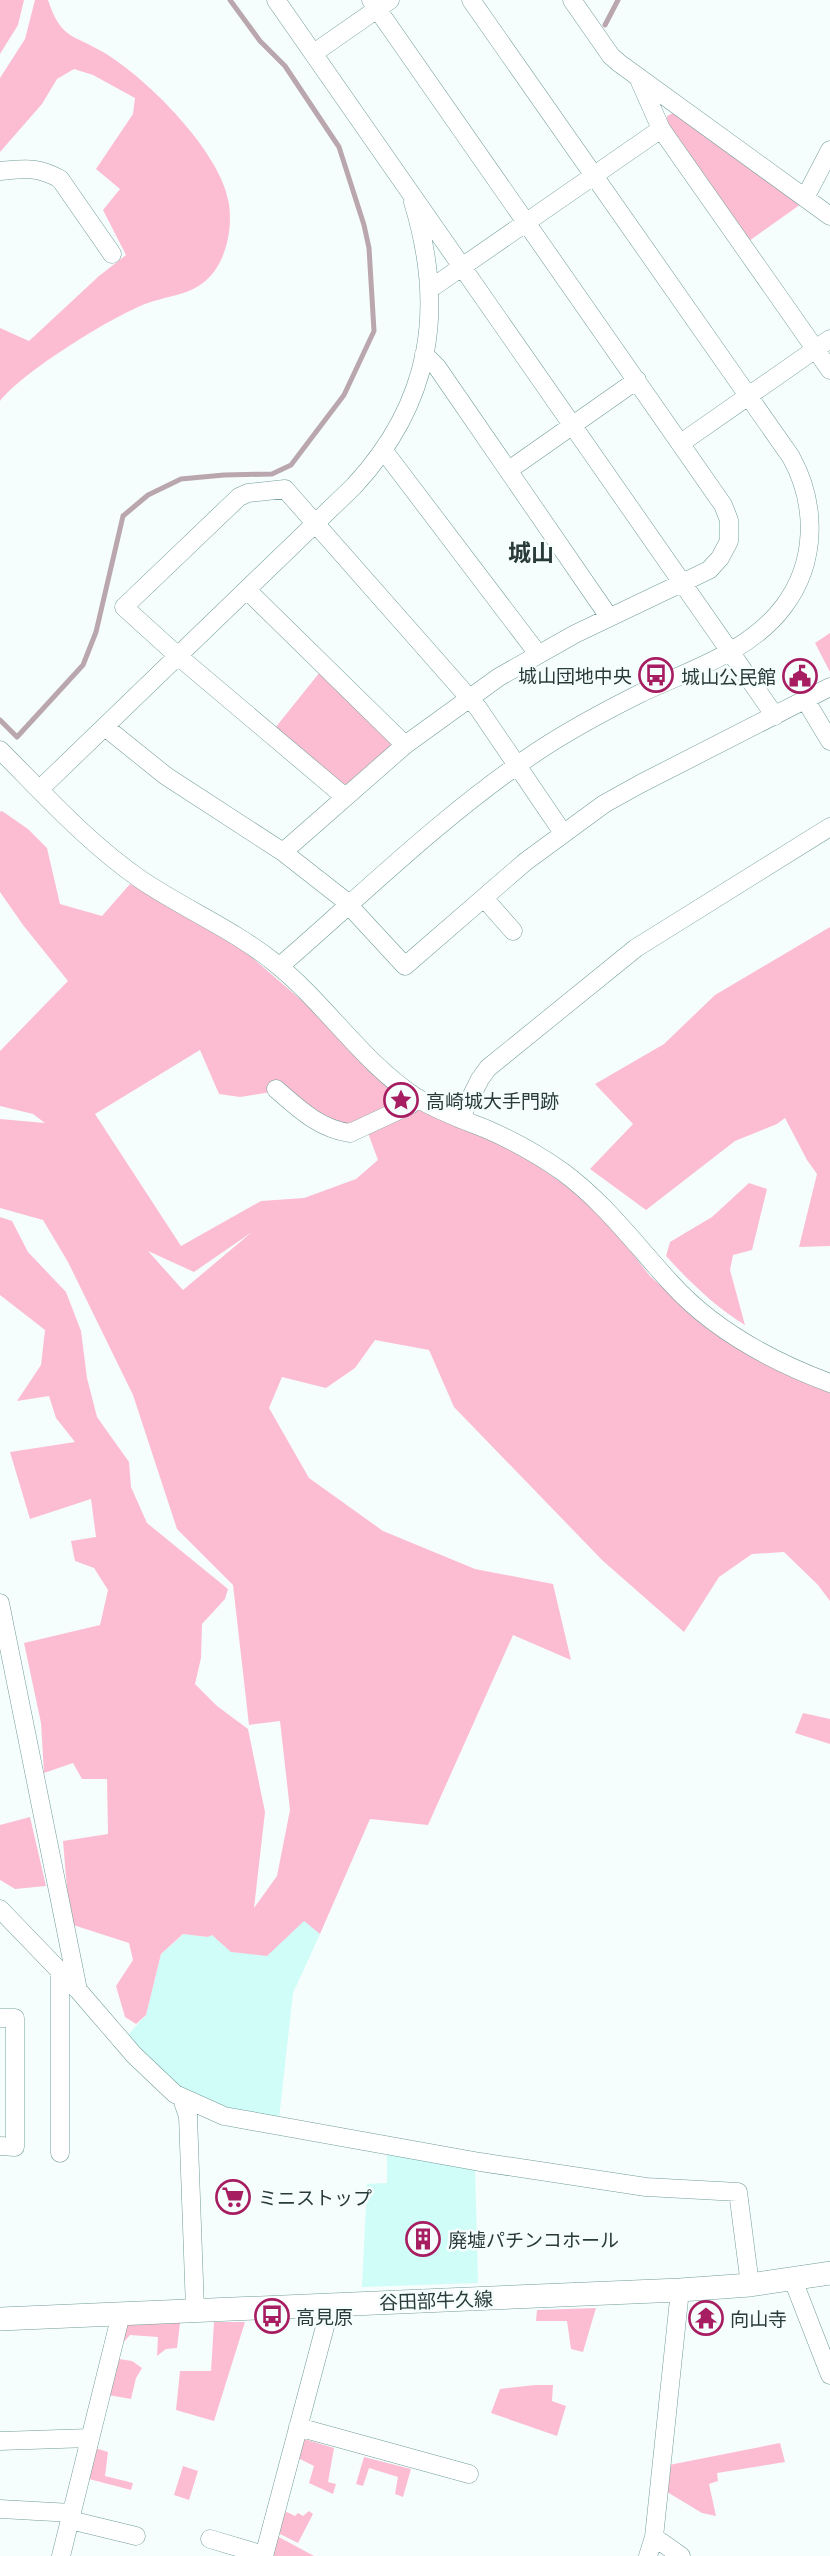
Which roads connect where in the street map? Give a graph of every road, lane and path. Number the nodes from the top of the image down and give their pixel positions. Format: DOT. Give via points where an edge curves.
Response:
graph roads {
  1 [pos="276,0"];
  2 [pos="471,0"];
  3 [pos="572,0"];
  4 [pos="380,3"];
  5 [pos="314,52"];
  6 [pos="638,76"];
  7 [pos="661,129"];
  8 [pos="830,150"];
  9 [pos="0,171"];
  10 [pos="594,176"];
  11 [pos="408,189"];
  12 [pos="805,198"];
  13 [pos="830,216"];
  14 [pos="527,222"];
  15 [pos="112,254"];
  16 [pos="463,267"];
  17 [pos="430,289"];
  18 [pos="823,344"];
  19 [pos="425,354"];
  20 [pos="830,370"];
  21 [pos="637,380"];
  22 [pos="748,396"];
  23 [pos="573,425"];
  24 [pos="681,443"];
  25 [pos="384,451"];
  26 [pos="509,470"];
  27 [pos="317,523"];
  28 [pos="682,582"];
  29 [pos="247,590"];
  30 [pos="609,617"];
  31 [pos="730,651"];
  32 [pos="538,654"];
  33 [pos="178,656"];
  34 [pos="830,688"];
  35 [pos="468,697"];
  36 [pos="806,701"];
  37 [pos="775,716"];
  38 [pos="105,727"];
  39 [pos="830,741"];
  40 [pos="405,745"];
  41 [pos="0,750"];
  42 [pos="517,766"];
  43 [pos="40,789"];
  44 [pos="345,797"];
  45 [pos="830,827"];
  46 [pos="563,833"];
  47 [pos="283,852"];
  48 [pos="484,898"];
  49 [pos="351,905"];
  50 [pos="513,931"];
  51 [pos="280,966"];
  52 [pos="275,1089"];
  53 [pos="418,1098"];
  54 [pos="460,1119"];
  55 [pos="830,1383"];
  56 [pos="0,1603"];
  57 [pos="0,1909"];
  58 [pos="61,1974"];
  59 [pos="78,1990"];
  60 [pos="0,2018"];
  61 [pos="8,2065"];
  62 [pos="182,2099"];
  63 [pos="0,2146"];
  64 [pos="60,2153"];
  65 [pos="830,2273"];
  66 [pos="793,2280"];
  67 [pos="750,2285"];
  68 [pos="680,2290"];
  69 [pos="331,2304"];
  70 [pos="195,2309"];
  71 [pos="121,2314"];
  72 [pos="0,2319"];
  73 [pos="830,2375"];
  74 [pos="298,2427"];
  75 [pos="90,2438"];
  76 [pos="0,2441"];
  77 [pos="469,2474"];
  78 [pos="0,2509"];
  79 [pos="71,2516"];
  80 [pos="136,2536"];
  81 [pos="654,2537"];
  82 [pos="210,2539"];
  83 [pos="61,2556"];
  84 [pos="264,2556"];
  85 [pos="648,2556"];
  86 [pos="681,2556"];
  1 -- 5 [label="street"];
  2 -- 10 [label="street"];
  3 -- 6 [label="street" via="611,56"];
  4 -- 5 [label="street"];
  4 -- 14 [label="street"];
  5 -- 11 [label="street"];
  6 -- 7 [label="street"];
  6 -- 12 [label="street"];
  7 -- 10 [label="street"];
  7 -- 18 [label="street"];
  8 -- 12 [label="street"];
  9 -- 15 [label="street" via="26,167 60,179"];
  10 -- 14 [label="street"];
  10 -- 22 [label="street"];
  11 -- 16 [label="street"];
  11 -- 17 [label="street"];
  12 -- 13 [label="street"];
  14 -- 16 [label="street"];
  14 -- 21 [label="street"];
  16 -- 17 [label="street"];
  16 -- 23 [label="street"];
  17 -- 19 [label="street"];
  18 -- 20 [label="street"];
  18 -- 22 [label="street"];
  19 -- 25 [label="street" via="408,409"];
  19 -- 26 [label="street"];
  21 -- 23 [label="street"];
  21 -- 24 [label="street"];
  22 -- 24 [label="street"];
  22 -- 31 [label="street" via="798,471 810,512 810,537 802,571 785,605 760,633"];
  23 -- 26 [label="street"];
  23 -- 28 [label="street"];
  24 -- 28 [label="street" via="727,512 730,531 726,550 715,565"];
  25 -- 27 [label="street"];
  25 -- 32 [label="street"];
  26 -- 30 [label="street"];
  27 -- 29 [label="street"];
  27 -- 33 [label="street" via="285,489 248,493 124,607"];
  27 -- 35 [label="street"];
  28 -- 30 [label="street"];
  28 -- 31 [label="street"];
  29 -- 33 [label="street"];
  29 -- 40 [label="street"];
  30 -- 32 [label="street"];
  31 -- 37 [label="street"];
  31 -- 42 [label="street" via="609,710"];
  32 -- 35 [label="street"];
  33 -- 38 [label="street"];
  33 -- 44 [label="street"];
  34 -- 36 [label="street"];
  35 -- 40 [label="street"];
  35 -- 42 [label="street"];
  36 -- 37 [label="street"];
  36 -- 39 [label="street"];
  37 -- 46 [label="street" via="640,784"];
  38 -- 43 [label="street"];
  38 -- 47 [label="street" via="166,776"];
  40 -- 44 [label="street"];
  41 -- 43 [label="street"];
  42 -- 46 [label="street"];
  42 -- 49 [label="street" via="458,810"];
  43 -- 51 [label="street" via="112,859 243,938"];
  44 -- 47 [label="street"];
  45 -- 54 [label="street" via="636,948 488,1068"];
  46 -- 48 [label="street"];
  47 -- 49 [label="street"];
  48 -- 49 [label="street" via="405,966"];
  48 -- 50 [label="street"];
  49 -- 51 [label="street"];
  51 -- 53 [label="street" via="385,1074"];
  52 -- 53 [label="street" via="323,1125 350,1133"];
  53 -- 54 [label="street"];
  54 -- 55 [label="street" via="524,1147 564,1172 610,1213 670,1283 722,1327 793,1369"];
  56 -- 59 [label="street"];
  57 -- 58 [label="street"];
  58 -- 59 [label="street"];
  58 -- 64 [label="street"];
  59 -- 62 [label="street" via="134,2055"];
  60 -- 61 [label="street" via="15,2018"];
  61 -- 63 [label="street" via="15,2147"];
  62 -- 67 [label="street" via="236,2119 497,2164 646,2187 738,2192"];
  62 -- 70 [label="street" via="188,2116"];
  65 -- 66 [label="main road, 谷田部牛久線"];
  66 -- 67 [label="main road, 谷田部牛久線"];
  66 -- 73 [label="street"];
  67 -- 68 [label="main road, 谷田部牛久線"];
  68 -- 69 [label="main road, 谷田部牛久線"];
  68 -- 81 [label="street"];
  69 -- 70 [label="main road, 谷田部牛久線"];
  69 -- 74 [label="street"];
  70 -- 71 [label="main road, 谷田部牛久線"];
  71 -- 72 [label="main road, 谷田部牛久線"];
  71 -- 75 [label="street"];
  74 -- 77 [label="street"];
  74 -- 84 [label="street"];
  75 -- 76 [label="street"];
  75 -- 79 [label="street"];
  78 -- 79 [label="street"];
  79 -- 80 [label="street"];
  79 -- 83 [label="street"];
  81 -- 85 [label="street"];
  81 -- 86 [label="street"];
  82 -- 84 [label="street"];
}
